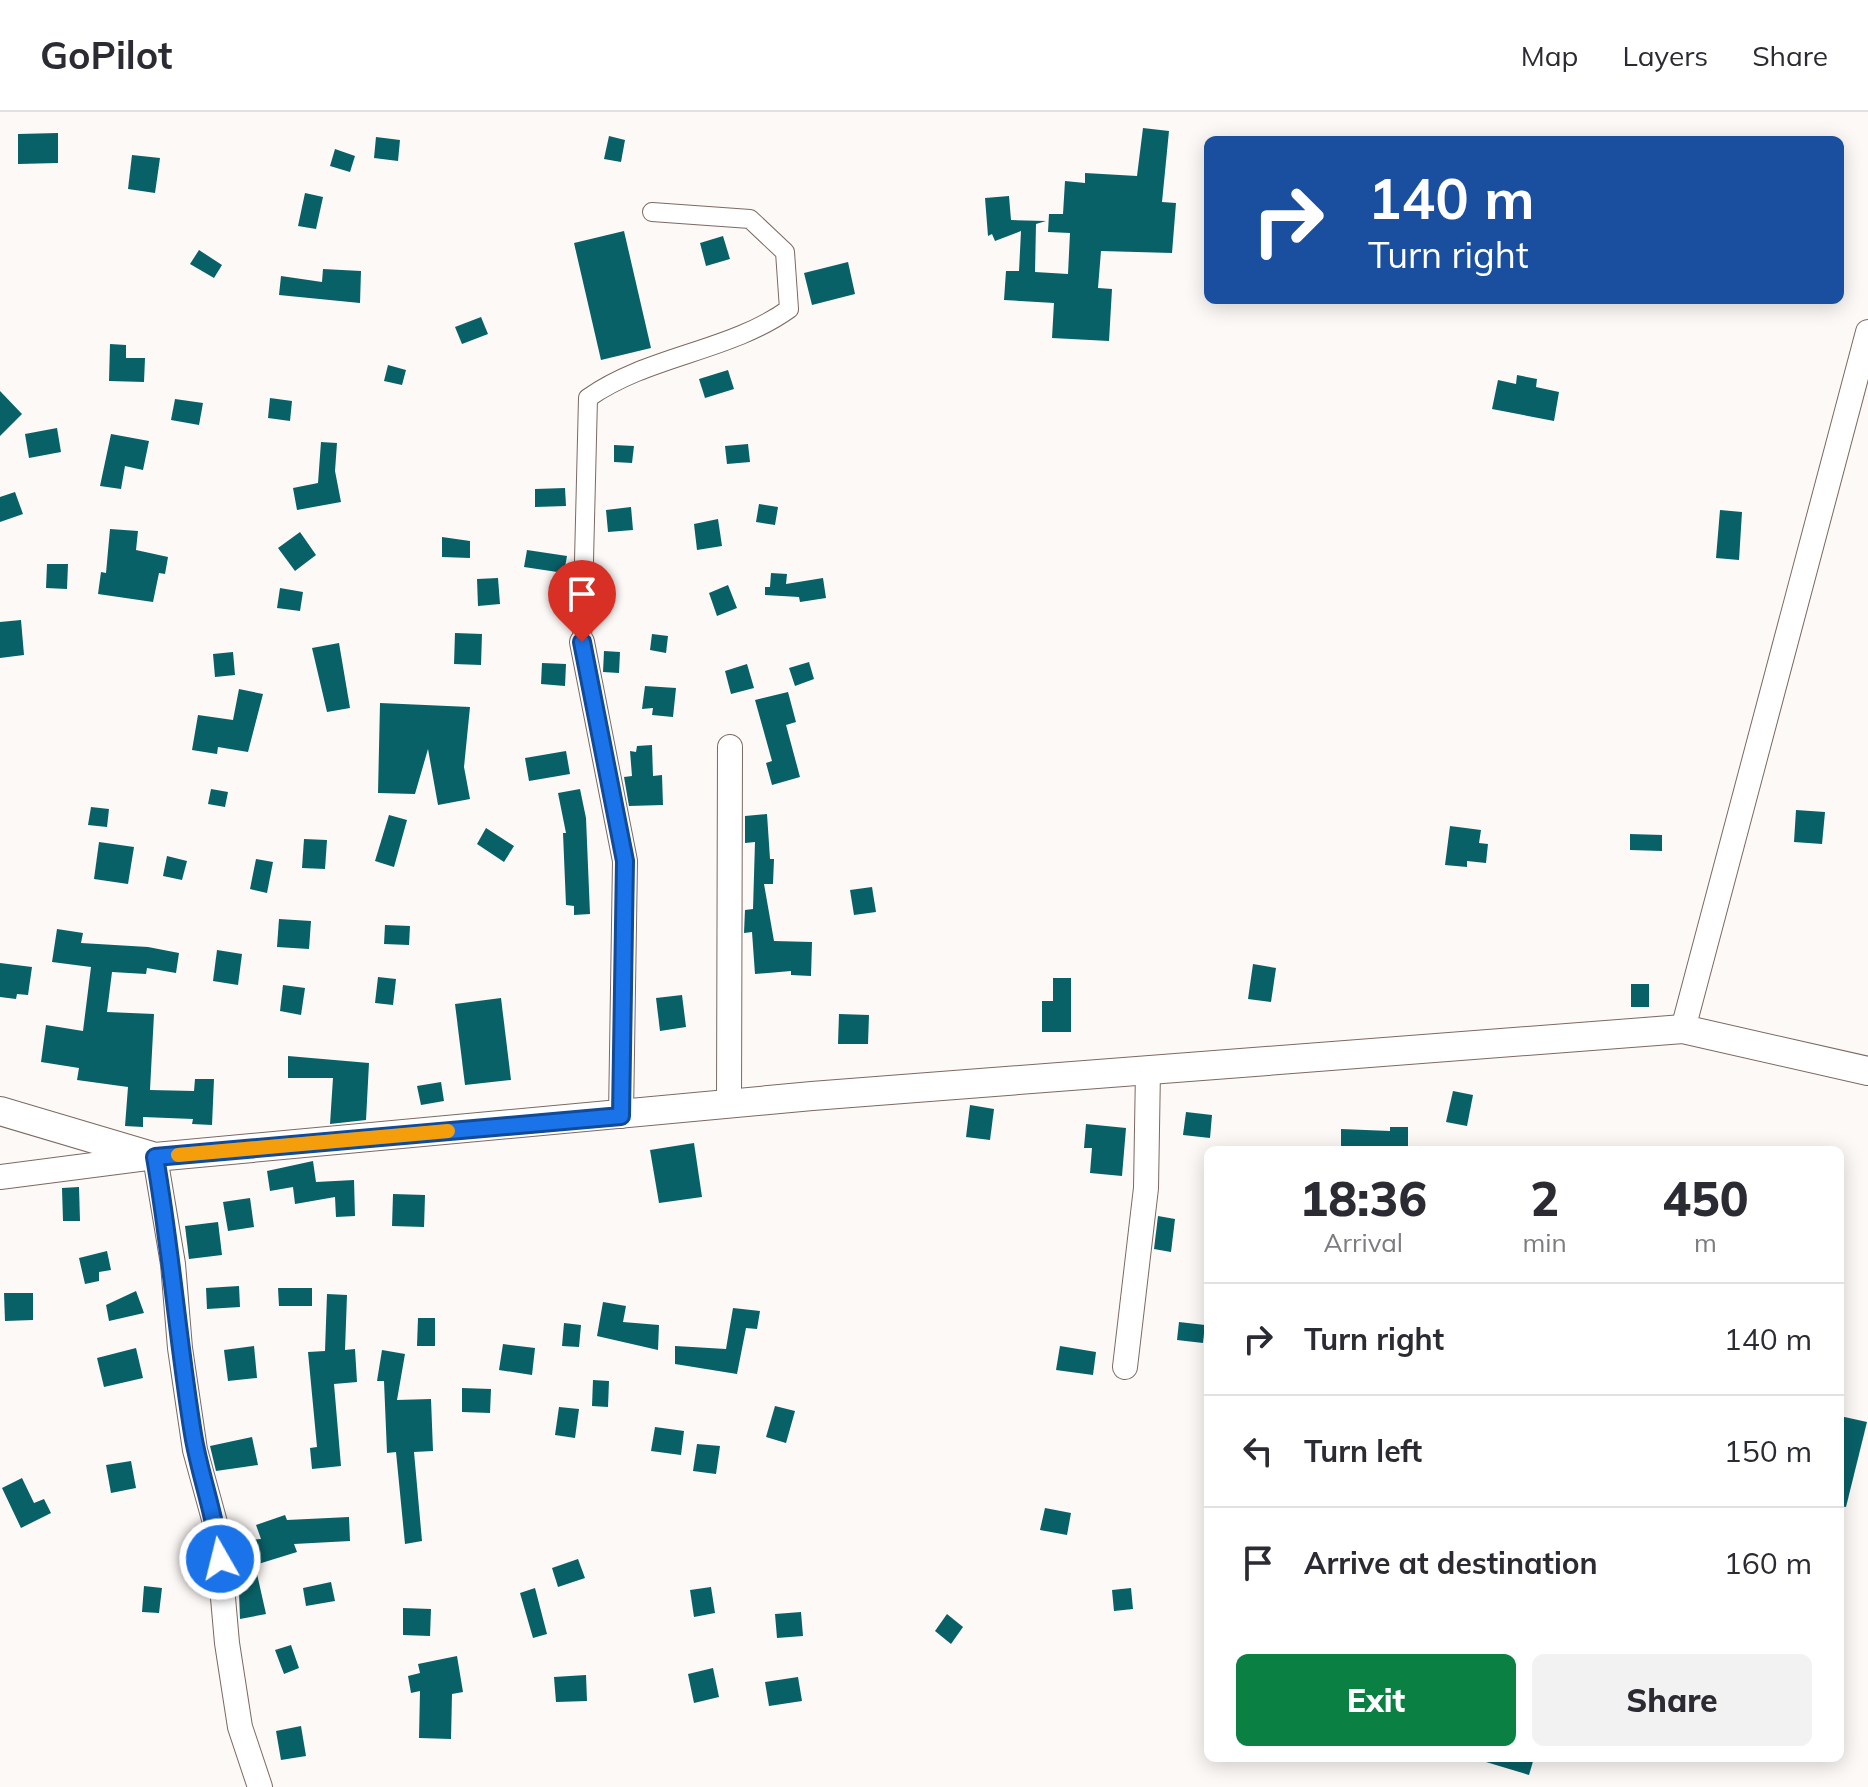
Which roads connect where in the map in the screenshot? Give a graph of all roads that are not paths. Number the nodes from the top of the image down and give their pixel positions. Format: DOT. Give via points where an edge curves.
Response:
graph roads {
  1 [pos="652,212"];
  2 [pos="1868,332"];
  3 [pos="582,642"];
  4 [pos="730,747"];
  5 [pos="1683,1029"];
  6 [pos="1148,1070"];
  7 [pos="1868,1071"];
  8 [pos="729,1104"];
  9 [pos="0,1111"];
  10 [pos="621,1116"];
  11 [pos="155,1157"];
  12 [pos="0,1177"];
  13 [pos="1125,1367"];
  14 [pos="260,1787"];
  1 -- 3 [label="street" via="750,219 785,252 789,309 765,326 616,378 588,398"];
  2 -- 5 [label="street"];
  3 -- 10 [label="street" via="625,861"];
  4 -- 8 [label="street"];
  5 -- 6 [label="street"];
  5 -- 7 [label="street"];
  6 -- 8 [label="street"];
  6 -- 13 [label="street" via="1146,1188"];
  8 -- 10 [label="street"];
  9 -- 11 [label="street"];
  10 -- 11 [label="street"];
  11 -- 12 [label="street"];
  11 -- 14 [label="street" via="195,1450 217,1530 240,1727"];
}
